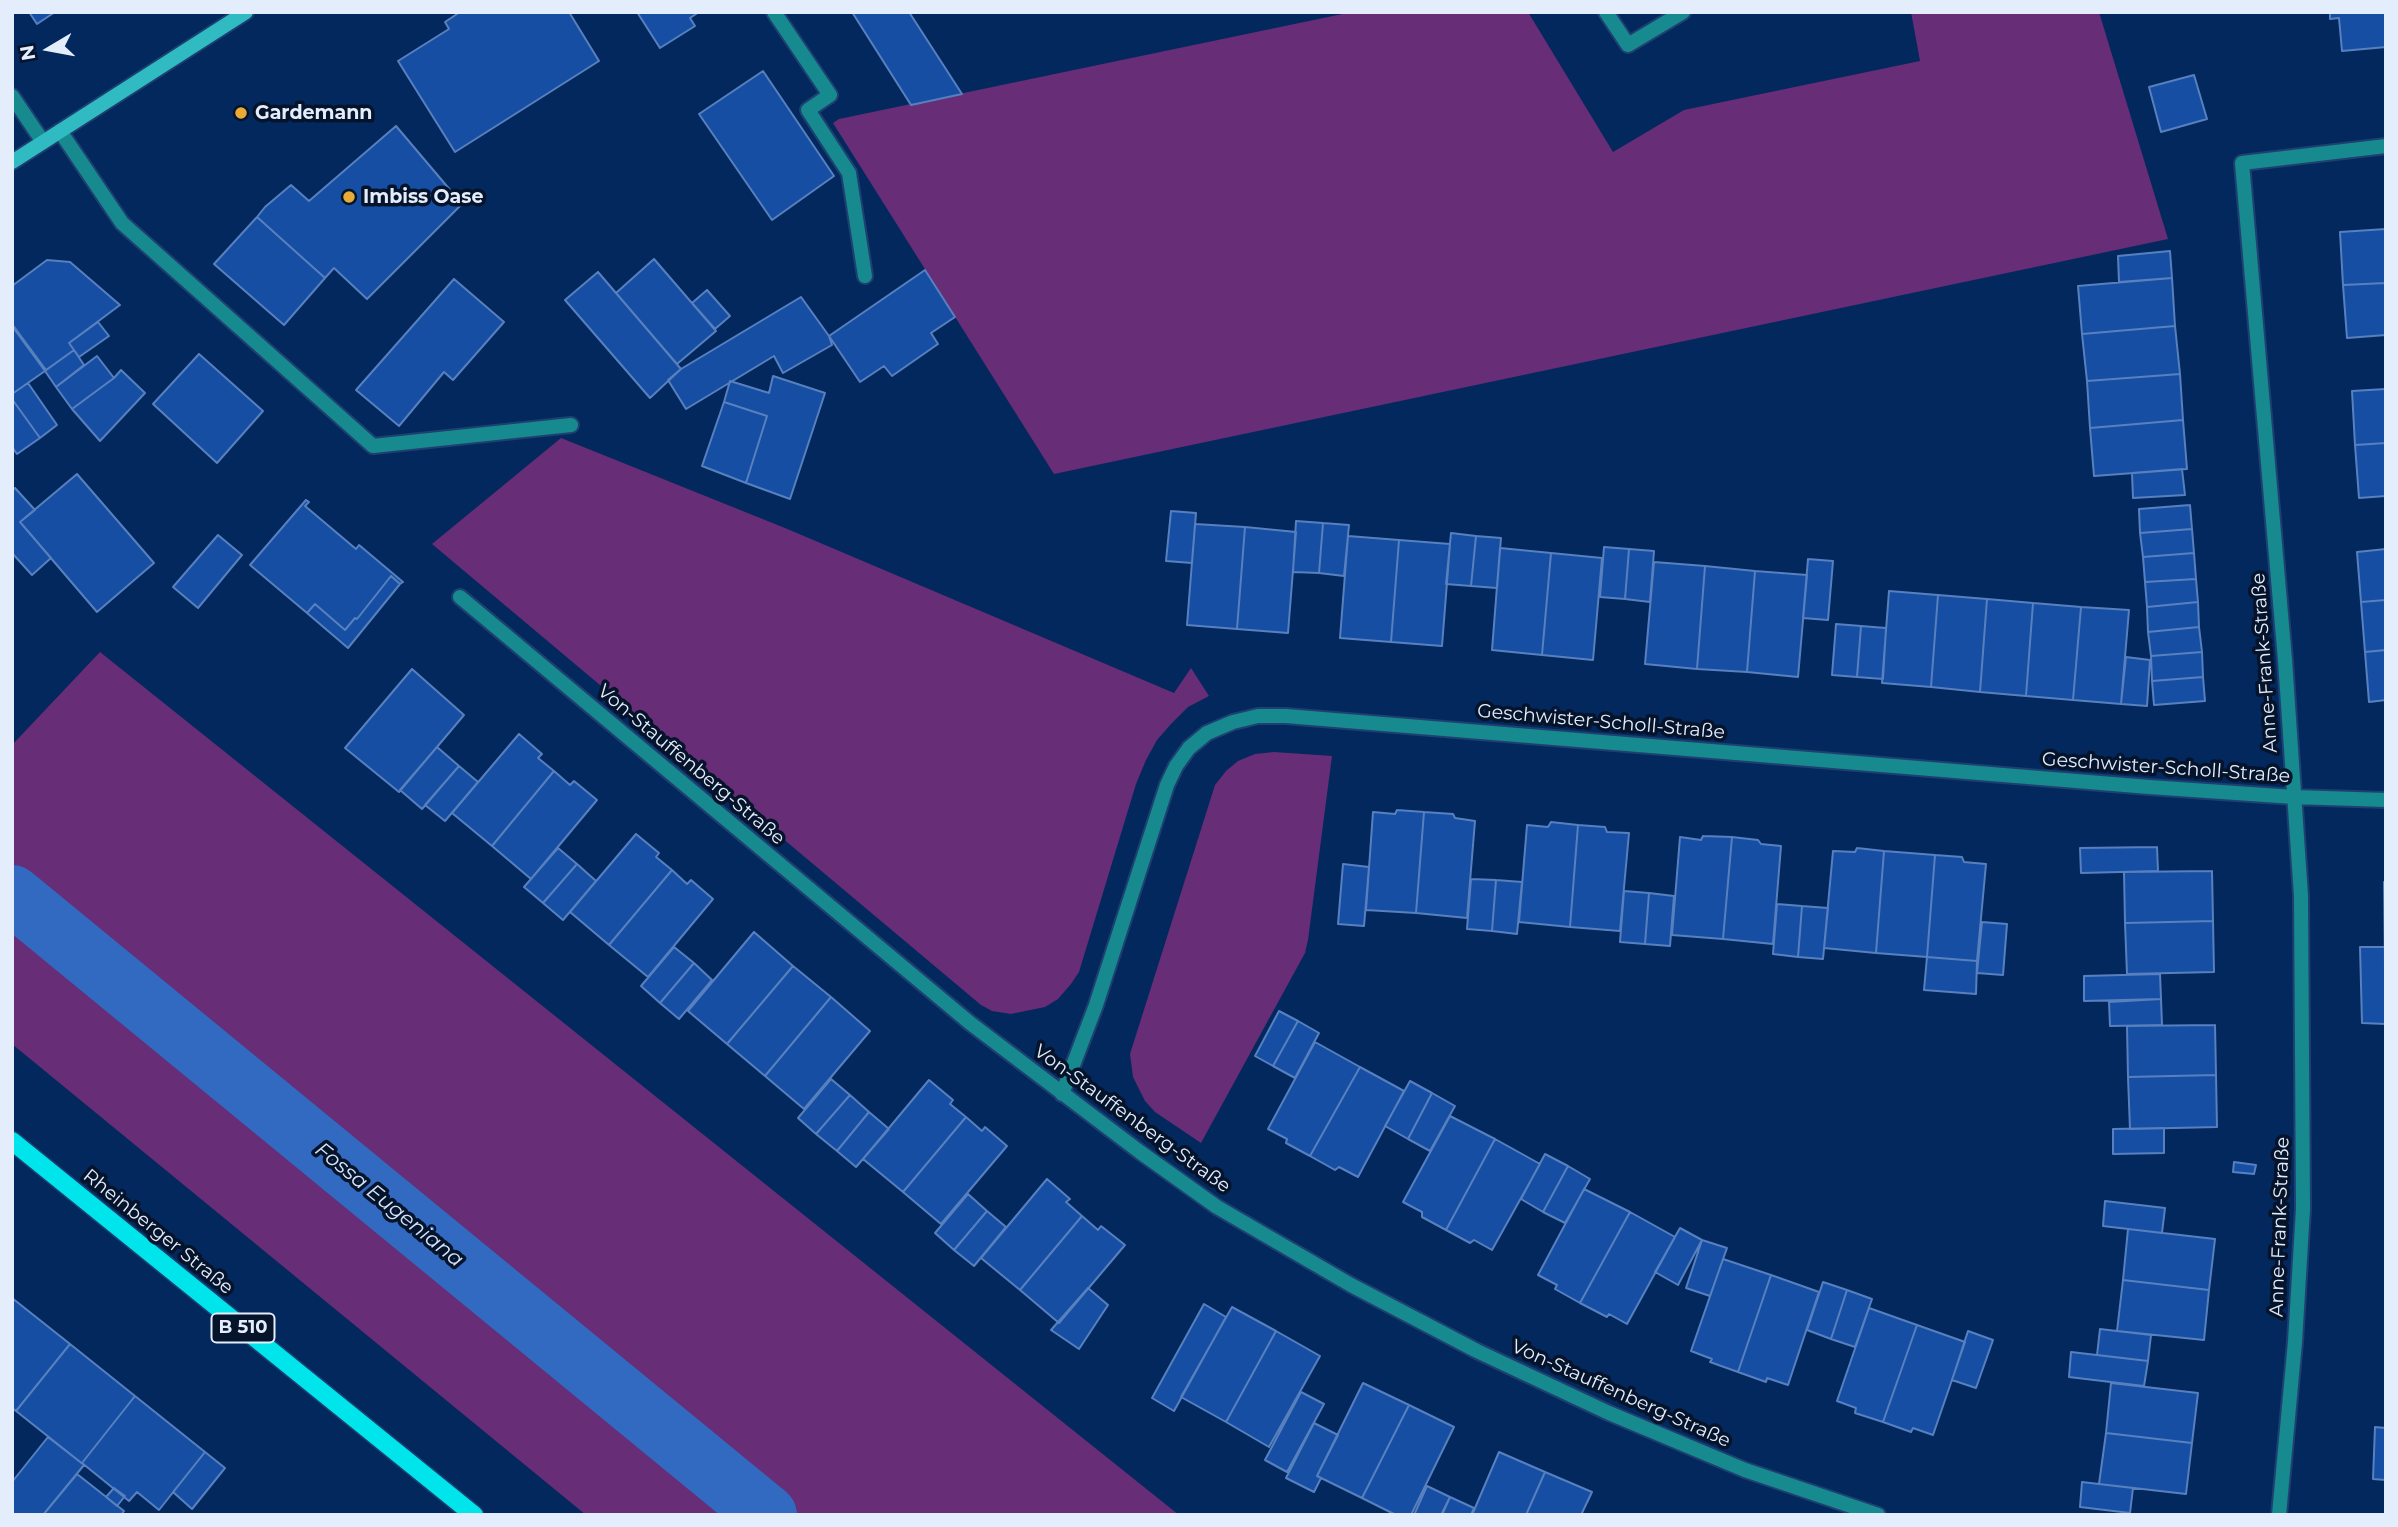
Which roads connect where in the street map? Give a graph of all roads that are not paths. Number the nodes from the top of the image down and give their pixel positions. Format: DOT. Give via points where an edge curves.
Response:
graph roads {
  1 [pos="246,12"];
  2 [pos="774,12"];
  3 [pos="1606,12"];
  4 [pos="1683,12"];
  5 [pos="12,96"];
  6 [pos="60,131"];
  7 [pos="43,142"];
  8 [pos="2386,146"];
  9 [pos="12,162"];
  10 [pos="866,276"];
  11 [pos="571,425"];
  12 [pos="460,597"];
  13 [pos="2294,797"];
  14 [pos="2386,800"];
  15 [pos="1062,1094"];
  16 [pos="12,1141"];
  17 [pos="474,1515"];
  18 [pos="1878,1515"];
  19 [pos="2280,1515"];
  1 -- 6 [label="main road"];
  2 -- 10 [label="street" via="830,95 808,110 849,173"];
  3 -- 4 [label="street" via="1628,45"];
  5 -- 7 [label="street"];
  6 -- 7 [label="main road"];
  6 -- 11 [label="street" via="122,223 373,446"];
  7 -- 9 [label="main road"];
  8 -- 13 [label="street, Anne-Frank-Straße" via="2242,163"];
  12 -- 15 [label="street, Von-Stauffenberg-Straße"];
  13 -- 14 [label="street, Geschwister-Scholl-Straße"];
  13 -- 15 [label="street, Geschwister-Scholl-Straße" via="1286,716 1233,722 1207,733 1189,748 1167,785 1096,1005"];
  13 -- 19 [label="street, Anne-Frank-Straße" via="2301,896 2303,1209"];
  15 -- 18 [label="street, Von-Stauffenberg-Straße" via="1217,1207 1466,1345 1609,1413 1745,1470"];
  16 -- 17 [label="main road, Rheinberger Straße / B 510"];
}
